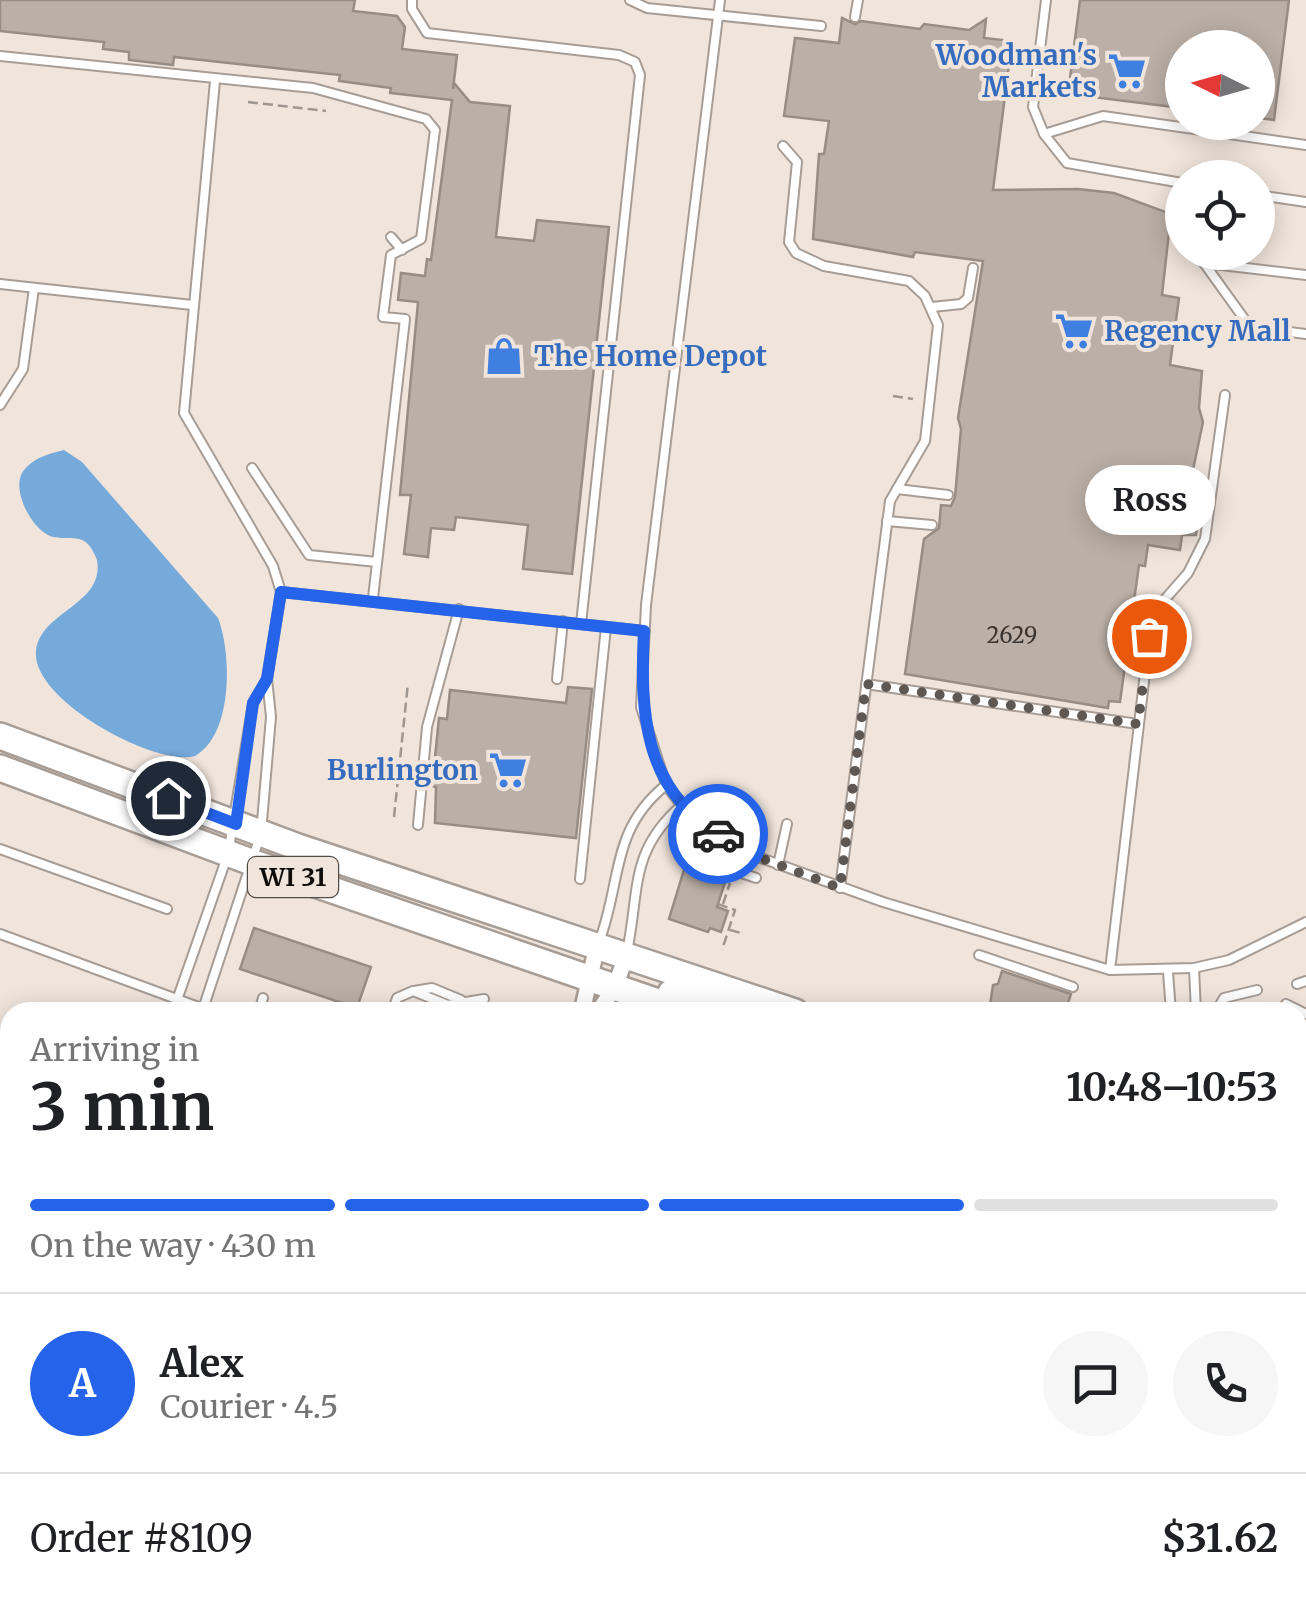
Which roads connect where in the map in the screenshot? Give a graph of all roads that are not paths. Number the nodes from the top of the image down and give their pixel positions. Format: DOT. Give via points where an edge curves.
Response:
graph roads {
  1 [pos="412,0"];
  2 [pos="630,0"];
  3 [pos="720,0"];
  4 [pos="858,0"];
  5 [pos="1046,0"];
  6 [pos="718,16"];
  7 [pos="855,17"];
  8 [pos="822,26"];
  9 [pos="0,56"];
  10 [pos="215,82"];
  11 [pos="1044,134"];
  12 [pos="1306,145"];
  13 [pos="783,146"];
  14 [pos="1165,180"];
  15 [pos="1275,197"];
  16 [pos="1306,202"];
  17 [pos="391,236"];
  18 [pos="402,250"];
  19 [pos="972,268"];
  20 [pos="1209,270"];
  21 [pos="1259,270"];
  22 [pos="1306,276"];
  23 [pos="0,284"];
  24 [pos="34,288"];
  25 [pos="192,304"];
  26 [pos="932,307"];
  27 [pos="1306,334"];
  28 [pos="1225,395"];
  29 [pos="0,405"];
  30 [pos="252,468"];
  31 [pos="896,489"];
  32 [pos="948,495"];
  33 [pos="887,521"];
  34 [pos="932,525"];
  35 [pos="377,562"];
  36 [pos="281,592"];
  37 [pos="373,598"];
  38 [pos="458,609"];
  39 [pos="563,622"];
  40 [pos="582,624"];
  41 [pos="606,627"];
  42 [pos="644,631"];
  43 [pos="557,678"];
  44 [pos="267,679"];
  45 [pos="866,684"];
  46 [pos="1138,724"];
  47 [pos="0,736"];
  48 [pos="0,768"];
  49 [pos="666,785"];
  50 [pos="682,806"];
  51 [pos="787,824"];
  52 [pos="418,825"];
  53 [pos="232,837"];
  54 [pos="0,848"];
  55 [pos="257,850"];
  56 [pos="708,862"];
  57 [pos="778,864"];
  58 [pos="756,878"];
  59 [pos="580,879"];
  60 [pos="840,888"];
  61 [pos="167,910"];
  62 [pos="1306,922"];
  63 [pos="0,934"];
  64 [pos="979,955"];
  65 [pos="1062,957"];
  66 [pos="592,964"];
  67 [pos="1194,968"];
  68 [pos="1110,970"];
  69 [pos="1168,972"];
  70 [pos="619,974"];
  71 [pos="1054,979"];
  72 [pos="1073,987"];
  73 [pos="1258,990"];
  74 [pos="263,998"];
  75 [pos="484,998"];
  76 [pos="177,1000"];
  77 [pos="183,1002"];
  78 [pos="211,1002"];
  79 [pos="262,1002"];
  80 [pos="396,1002"];
  81 [pos="440,1002"];
  82 [pos="456,1002"];
  83 [pos="584,1002"];
  84 [pos="604,1002"];
  85 [pos="670,1002"];
  86 [pos="698,1002"];
  87 [pos="749,1002"];
  88 [pos="1170,1002"];
  89 [pos="1196,1002"];
  90 [pos="1222,1002"];
  1 -- 40 [label="lane" via="427,33 619,54 635,62 640,75"];
  2 -- 6 [label="lane"];
  3 -- 6 [label="lane"];
  4 -- 7 [label="lane"];
  5 -- 11 [label="lane" via="1033,106"];
  6 -- 8 [label="lane"];
  6 -- 42 [label="lane"];
  9 -- 10 [label="lane"];
  10 -- 18 [label="lane" via="312,88 426,119 435,130 421,239"];
  10 -- 25 [label="lane"];
  11 -- 12 [label="lane" via="1103,116"];
  11 -- 14 [label="lane" via="1067,162"];
  13 -- 26 [label="lane" via="798,162 790,242 796,253 824,266 910,280"];
  15 -- 16 [label="lane"];
  17 -- 18 [label="lane"];
  18 -- 35 [label="lane" via="391,255 383,317 405,319"];
  19 -- 26 [label="lane" via="968,298"];
  20 -- 27 [label="lane" via="1250,327"];
  21 -- 22 [label="lane"];
  23 -- 24 [label="lane"];
  24 -- 25 [label="lane"];
  24 -- 29 [label="lane" via="24,369"];
  25 -- 36 [label="lane" via="184,413"];
  26 -- 31 [label="lane" via="937,351 925,441"];
  28 -- 46 [label="lane" via="1205,539 1188,574 1152,614"];
  30 -- 35 [label="lane" via="309,555"];
  31 -- 32 [label="lane"];
  31 -- 33 [label="lane"];
  33 -- 34 [label="lane"];
  33 -- 45 [label="lane"];
  35 -- 37 [label="lane"];
  36 -- 37 [label="lane"];
  36 -- 44 [label="lane"];
  37 -- 38 [label="lane"];
  38 -- 39 [label="lane"];
  38 -- 52 [label="lane" via="427,727"];
  39 -- 40 [label="lane"];
  39 -- 43 [label="lane"];
  40 -- 41 [label="lane"];
  41 -- 42 [label="lane"];
  41 -- 59 [label="lane"];
  42 -- 49 [label="lane" via="641,708"];
  44 -- 53 [label="lane" via="253,703"];
  44 -- 55 [label="lane" via="271,717"];
  45 -- 46 [label="lane"];
  45 -- 60 [label="lane"];
  46 -- 68 [label="lane"];
  47 -- 53 [label="main road, WI 31"];
  48 -- 53 [label="main road"];
  49 -- 50 [label="lane"];
  49 -- 66 [label="lane" via="642,808 618,853"];
  50 -- 57 [label="lane" via="750,854"];
  50 -- 70 [label="lane" via="644,849"];
  51 -- 57 [label="lane"];
  53 -- 55 [label="main road, WI 31"];
  53 -- 76 [label="lane"];
  54 -- 61 [label="lane"];
  55 -- 66 [label="main road, WI 31" via="419,887"];
  55 -- 66 [label="main road, WI 31" via="376,906 442,917"];
  55 -- 78 [label="lane"];
  56 -- 58 [label="lane"];
  57 -- 60 [label="lane"];
  60 -- 65 [label="lane"];
  62 -- 67 [label="lane" via="1229,960"];
  63 -- 76 [label="lane"];
  64 -- 71 [label="lane"];
  65 -- 68 [label="lane"];
  65 -- 71 [label="lane"];
  66 -- 70 [label="main road"];
  66 -- 83 [label="street"];
  67 -- 69 [label="lane"];
  67 -- 89 [label="lane"];
  68 -- 69 [label="lane"];
  69 -- 88 [label="lane"];
  70 -- 84 [label="street"];
  70 -- 85 [label="main road"];
  70 -- 86 [label="main road"];
  70 -- 87 [label="main road"];
  71 -- 72 [label="lane"];
  73 -- 90 [label="lane"];
  74 -- 79 [label="lane"];
  75 -- 82 [label="lane"];
  76 -- 77 [label="lane"];
  80 -- 81 [label="lane" via="413,992"];
}
